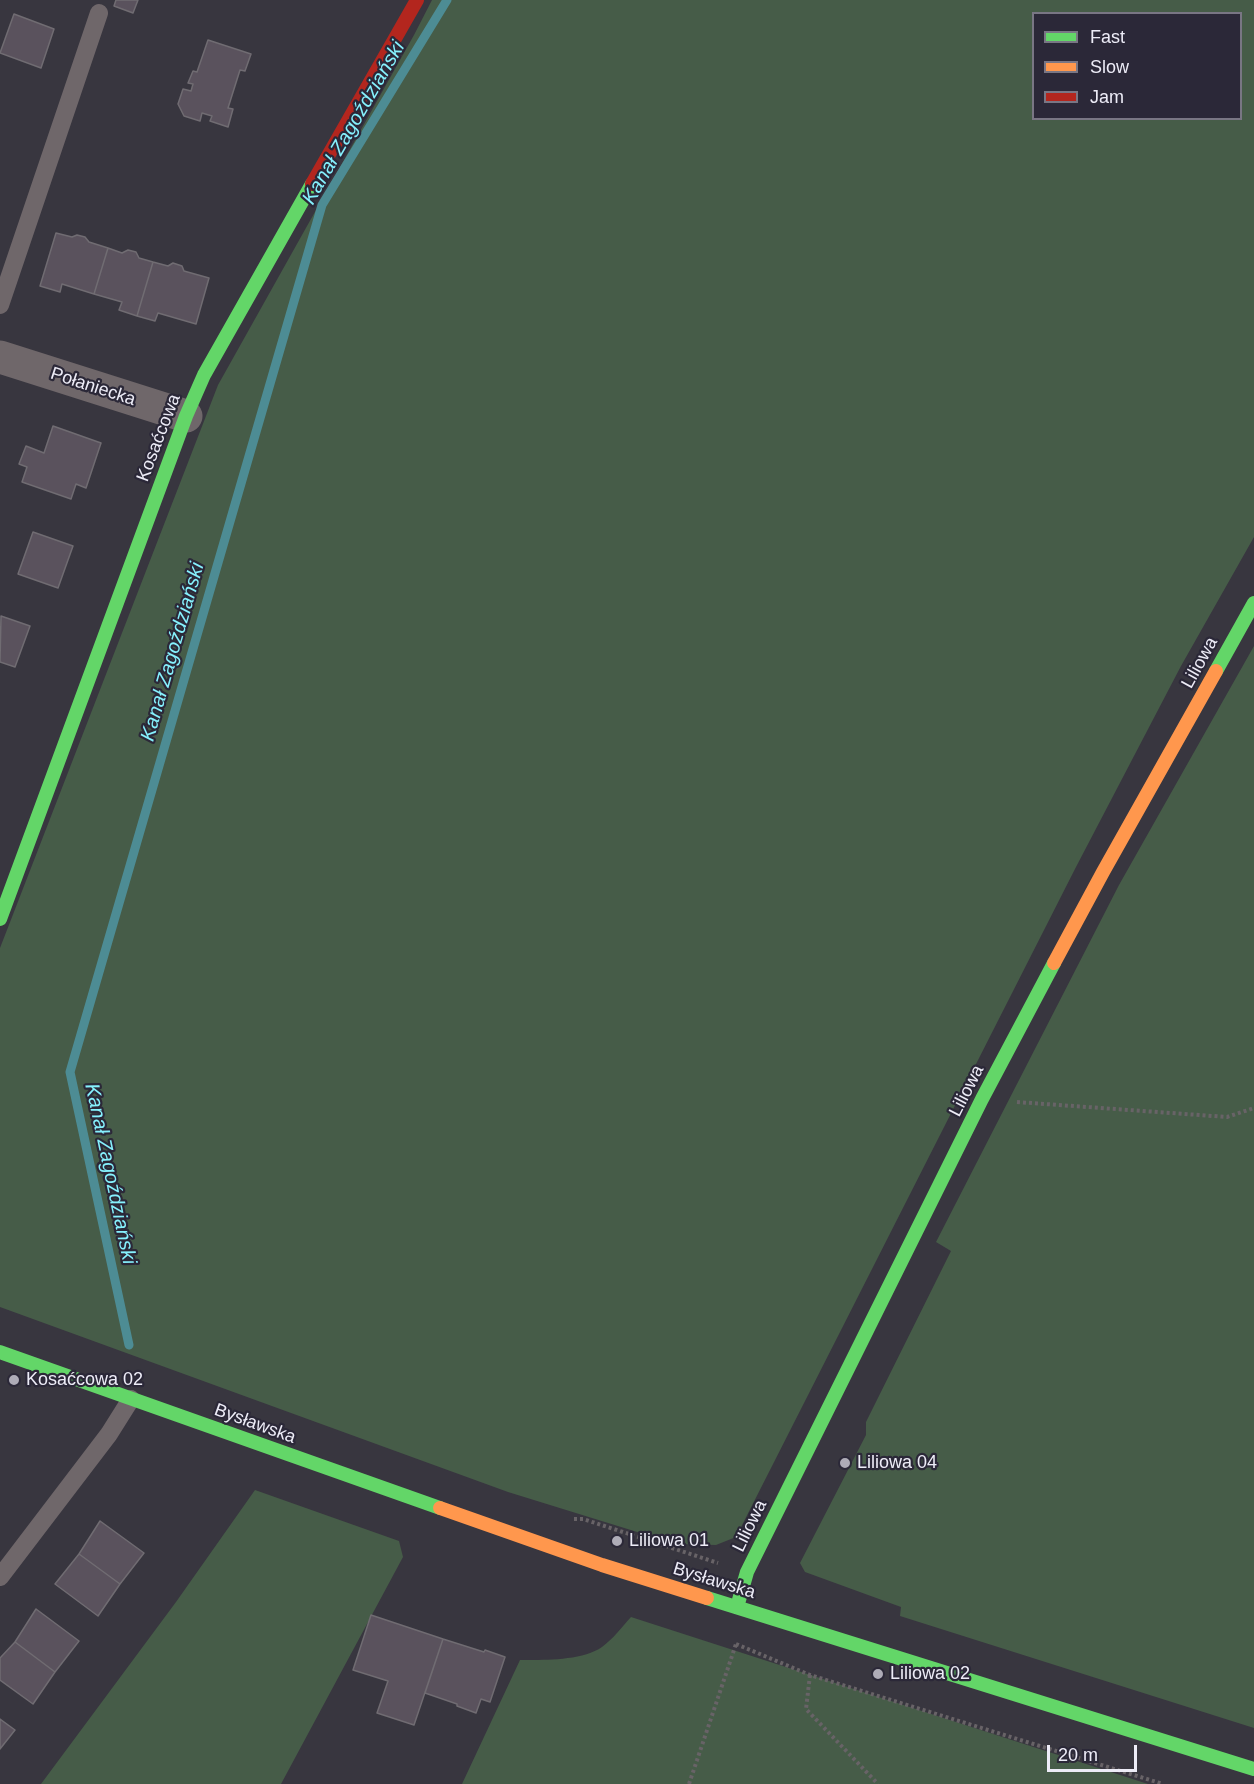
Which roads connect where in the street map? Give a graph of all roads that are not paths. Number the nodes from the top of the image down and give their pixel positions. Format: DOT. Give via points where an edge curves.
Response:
graph roads {
  1 [pos="417,0"];
  2 [pos="99,13"];
  3 [pos="0,305"];
  4 [pos="0,357"];
  5 [pos="186,416"];
  6 [pos="1254,603"];
  7 [pos="0,919"];
  8 [pos="0,1352"];
  9 [pos="132,1399"];
  10 [pos="0,1577"];
  11 [pos="737,1607"];
  12 [pos="1254,1769"];
  1 -- 5 [label="street, Kosaćcowa" via="204,375"];
  2 -- 3 [label="lane"];
  4 -- 5 [label="street, Połaniecka"];
  5 -- 7 [label="street, Kosaćcowa"];
  6 -- 11 [label="street, Liliowa" via="1103,872 982,1099 747,1572"];
  8 -- 9 [label="street, Bysławska"];
  9 -- 10 [label="lane"];
  9 -- 11 [label="street, Bysławska" via="491,1528"];
  11 -- 12 [label="street, Bysławska"];
}
